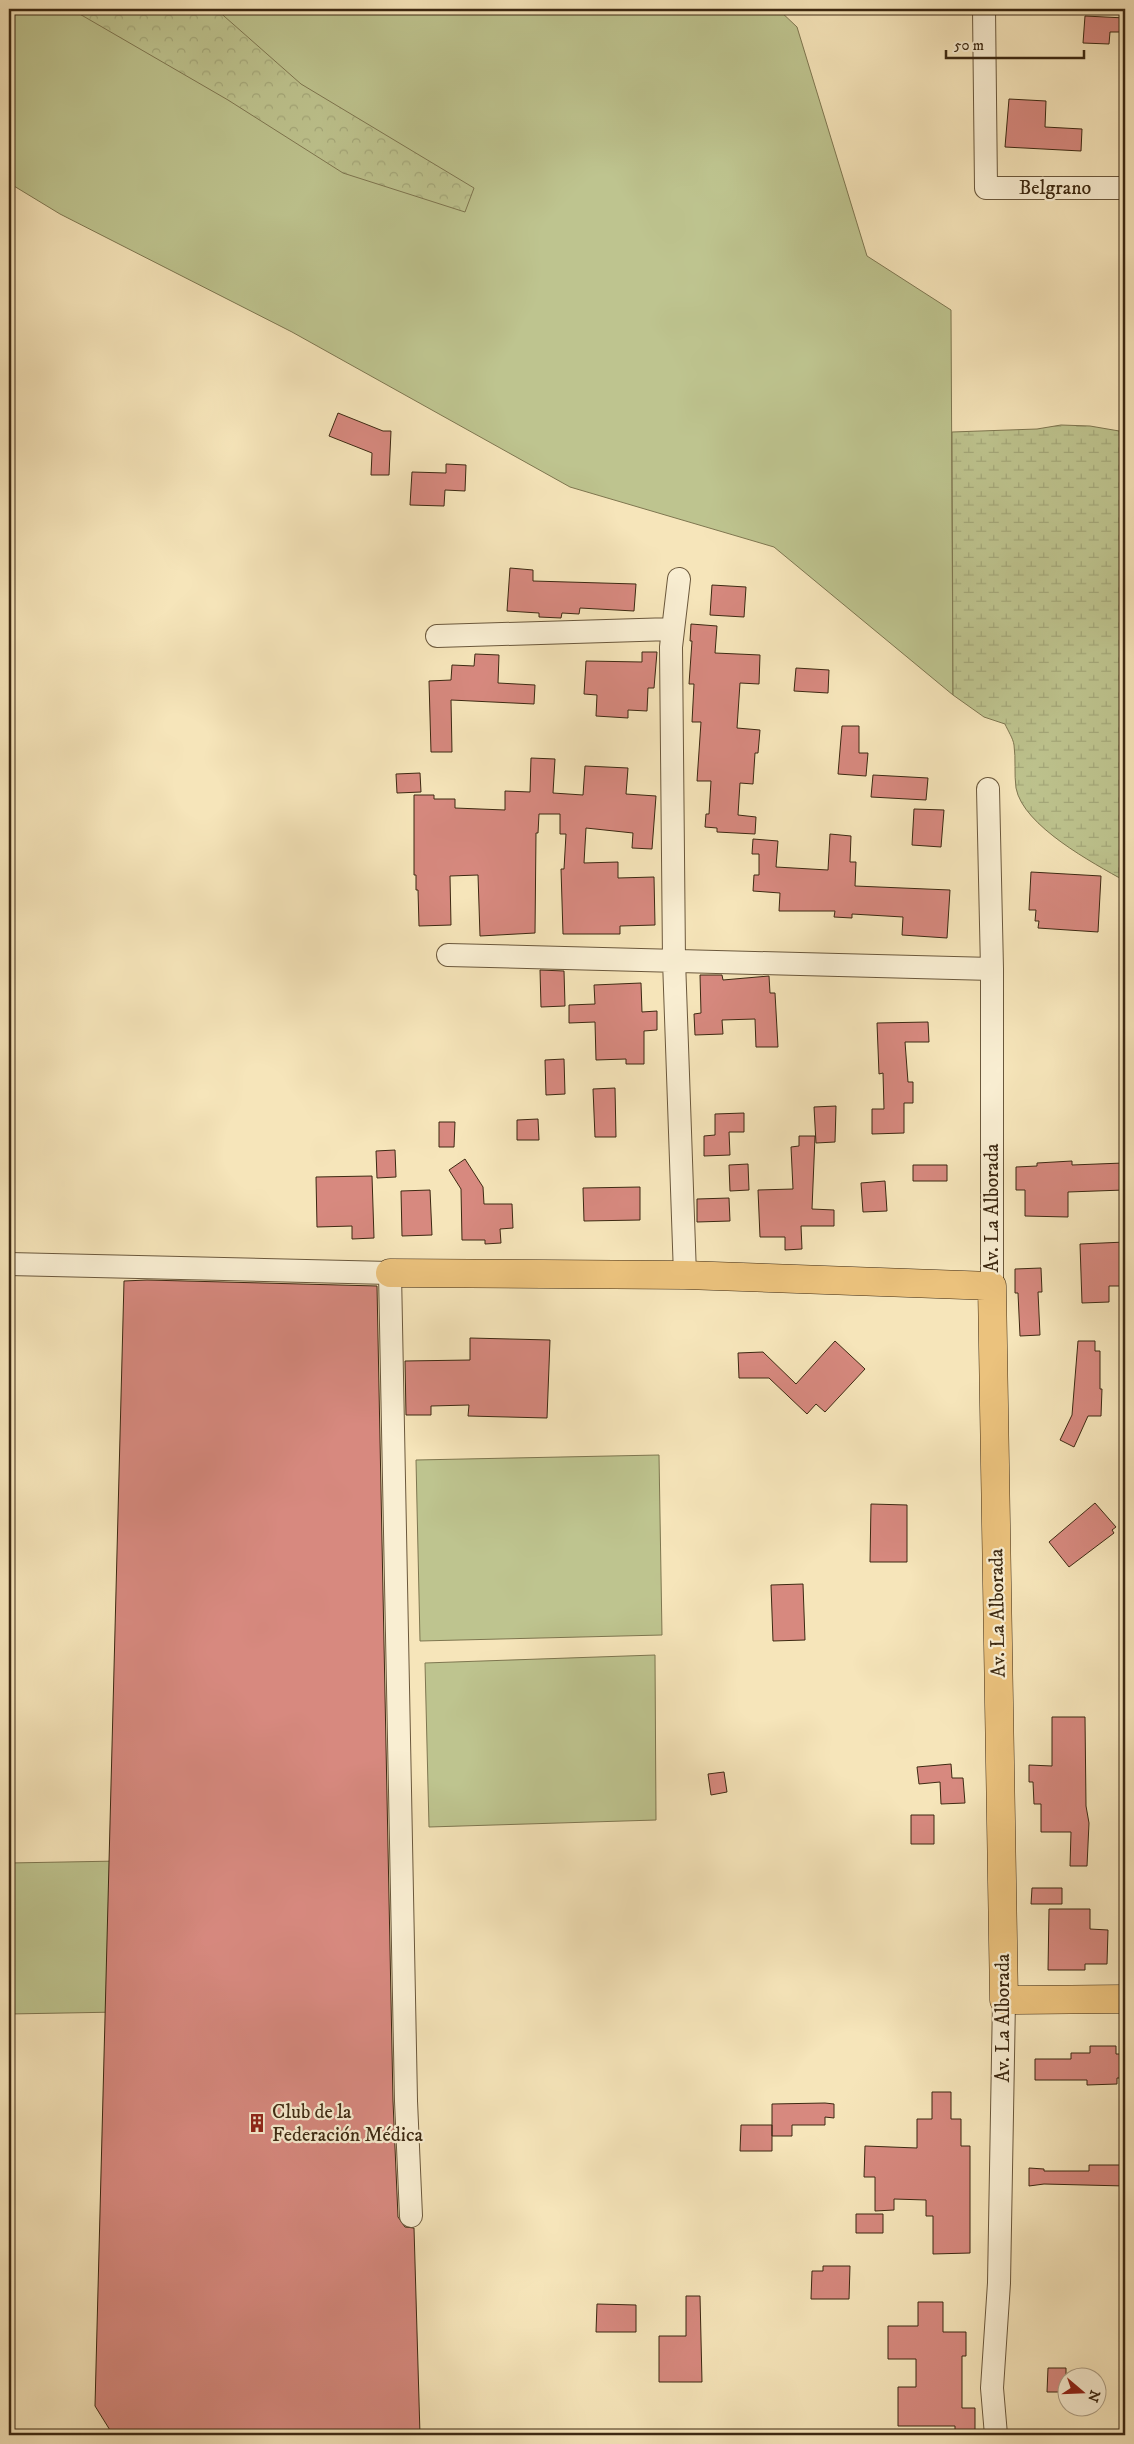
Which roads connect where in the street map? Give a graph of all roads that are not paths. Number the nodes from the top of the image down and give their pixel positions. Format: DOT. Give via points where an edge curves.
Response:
graph roads {
  1 [pos="984,9"];
  2 [pos="1125,188"];
  3 [pos="678,579"];
  4 [pos="672,629"];
  5 [pos="437,636"];
  6 [pos="988,790"];
  7 [pos="448,955"];
  8 [pos="674,960"];
  9 [pos="992,969"];
  10 [pos="9,1264"];
  11 [pos="390,1273"];
  12 [pos="685,1275"];
  13 [pos="992,1286"];
  14 [pos="1125,1999"];
  15 [pos="1004,2000"];
  16 [pos="411,2216"];
  17 [pos="996,2435"];
  1 -- 2 [label="street, Belgrano" via="986,188"];
  3 -- 4 [label="street"];
  4 -- 5 [label="street"];
  4 -- 8 [label="street"];
  6 -- 9 [label="street, Av. La Alborada"];
  7 -- 8 [label="street"];
  8 -- 9 [label="street"];
  8 -- 12 [label="street"];
  9 -- 13 [label="street, Av. La Alborada"];
  10 -- 11 [label="street"];
  11 -- 12 [label="main road"];
  11 -- 16 [label="street"];
  12 -- 13 [label="main road"];
  13 -- 15 [label="main road, Av. La Alborada"];
  14 -- 15 [label="main road"];
  15 -- 17 [label="street, Av. La Alborada" via="999,2283 992,2388"];
}
